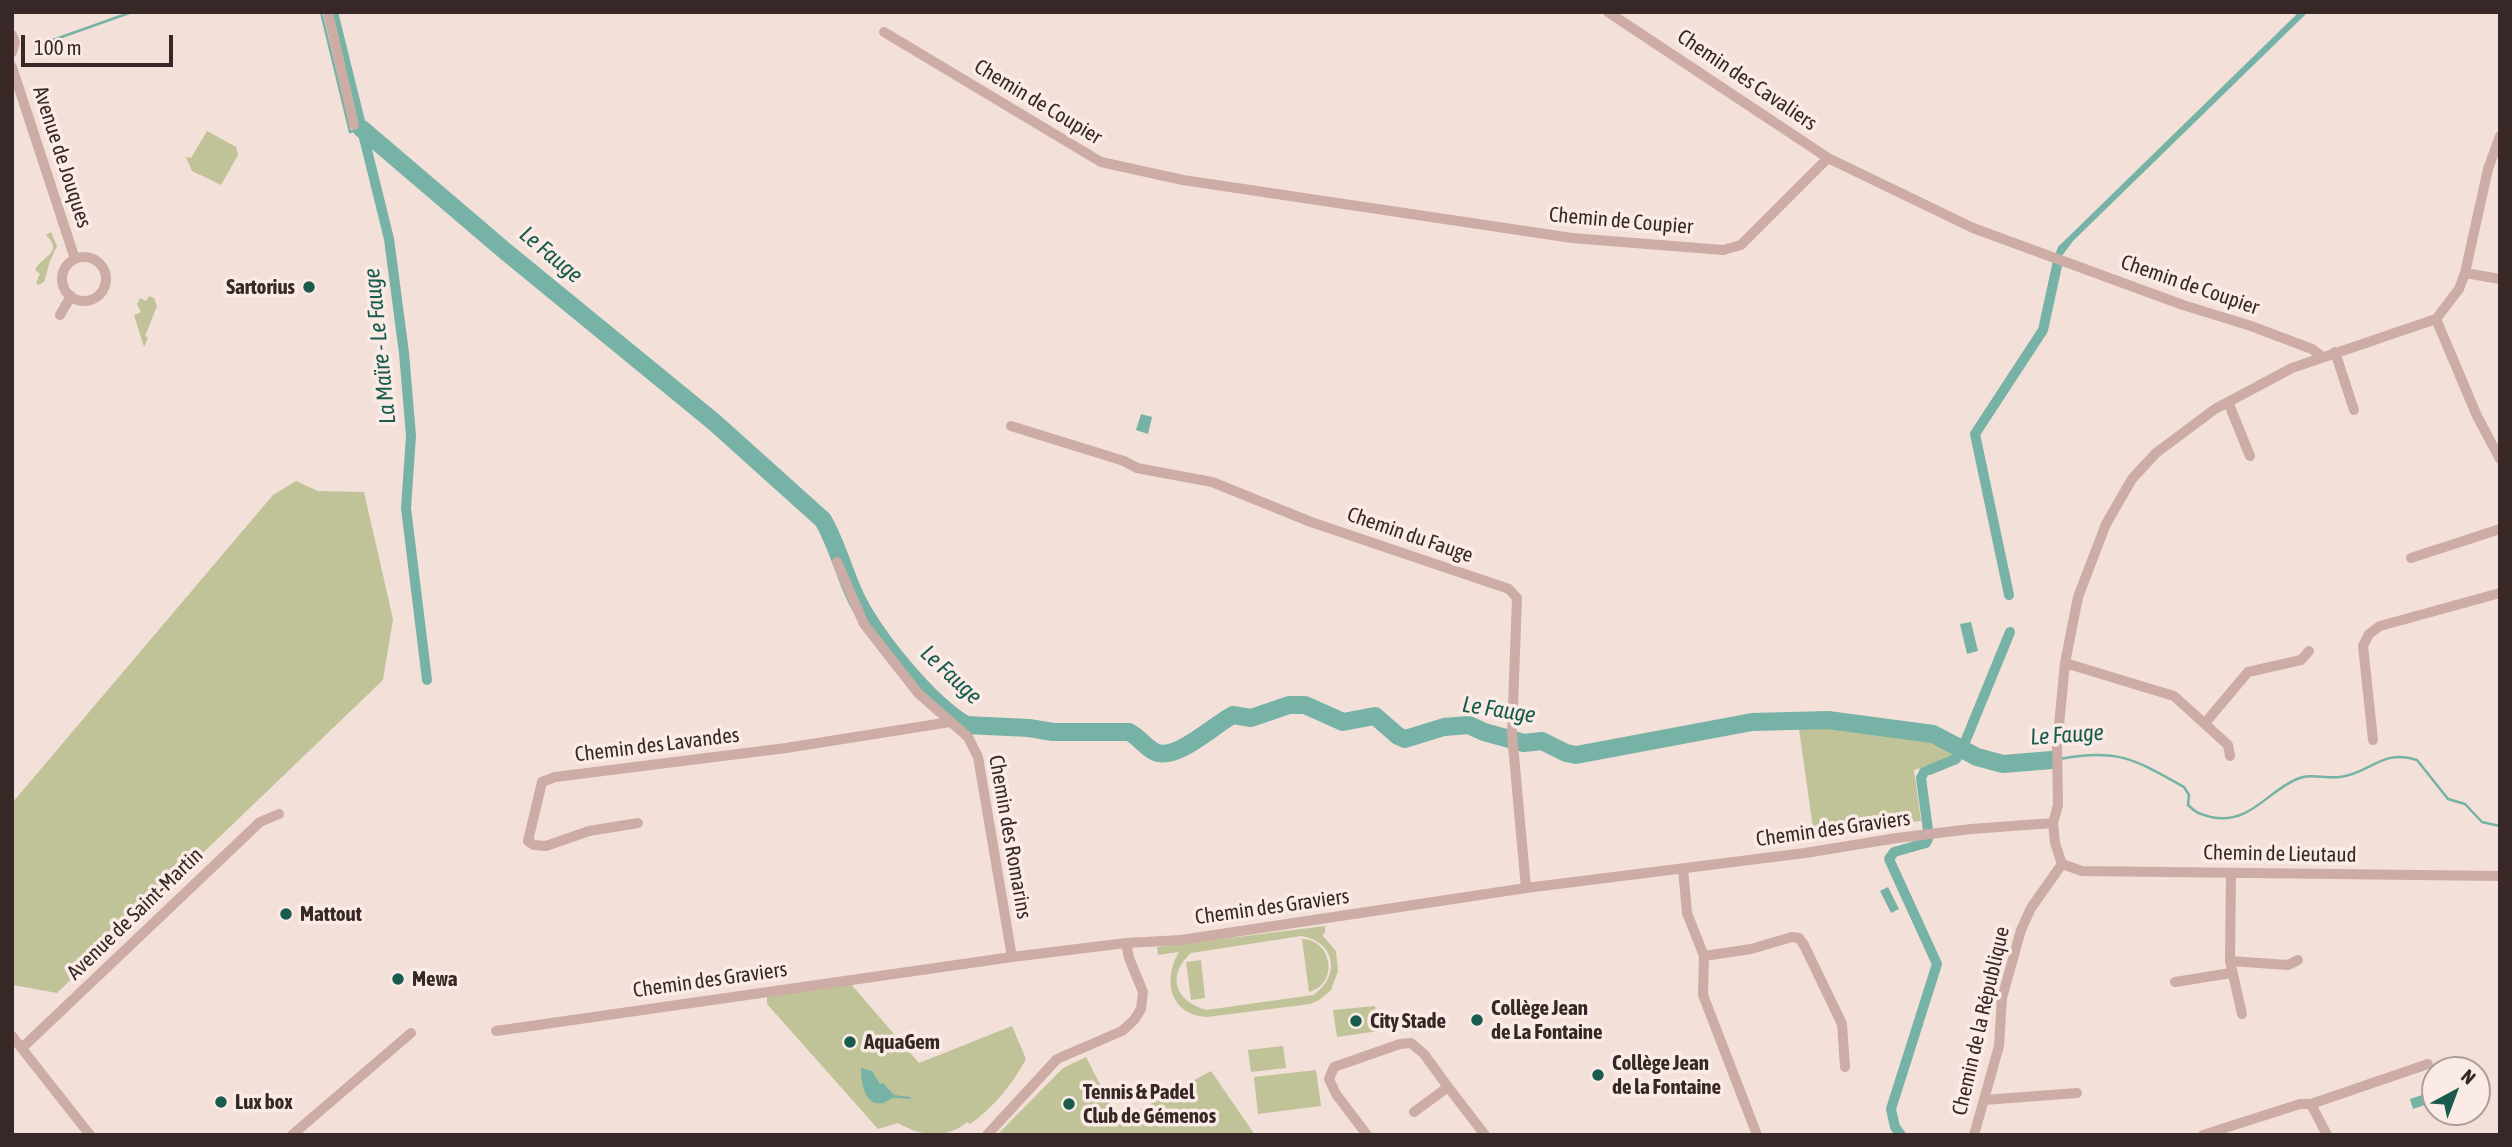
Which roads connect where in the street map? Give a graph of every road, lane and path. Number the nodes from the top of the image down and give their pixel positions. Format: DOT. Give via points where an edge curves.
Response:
graph roads {
  1 [pos="328,12"];
  2 [pos="1608,12"];
  3 [pos="884,32"];
  4 [pos="12,35"];
  5 [pos="12,52"];
  6 [pos="12,67"];
  7 [pos="354,125"];
  8 [pos="2500,136"];
  9 [pos="1828,158"];
  10 [pos="75,259"];
  11 [pos="2465,273"];
  12 [pos="2500,279"];
  13 [pos="71,296"];
  14 [pos="60,315"];
  15 [pos="2435,319"];
  16 [pos="2335,352"];
  17 [pos="2321,356"];
  18 [pos="2228,402"];
  19 [pos="2354,410"];
  20 [pos="1011,426"];
  21 [pos="2250,456"];
  22 [pos="2500,458"];
  23 [pos="2500,529"];
  24 [pos="2411,558"];
  25 [pos="837,562"];
  26 [pos="2500,593"];
  27 [pos="2309,651"];
  28 [pos="2065,663"];
  29 [pos="950,722"];
  30 [pos="2205,723"];
  31 [pos="2372,740"];
  32 [pos="2230,756"];
  33 [pos="279,814"];
  34 [pos="638,822"];
  35 [pos="2053,824"];
  36 [pos="2062,864"];
  37 [pos="1683,869"];
  38 [pos="2231,873"];
  39 [pos="2500,876"];
  40 [pos="1526,888"];
  41 [pos="1126,943"];
  42 [pos="1704,956"];
  43 [pos="1012,957"];
  44 [pos="2298,960"];
  45 [pos="2230,961"];
  46 [pos="2231,973"];
  47 [pos="2175,982"];
  48 [pos="2242,1014"];
  49 [pos="496,1031"];
  50 [pos="411,1033"];
  51 [pos="12,1036"];
  52 [pos="22,1048"];
  53 [pos="2421,1066"];
  54 [pos="1845,1067"];
  55 [pos="1448,1087"];
  56 [pos="2077,1093"];
  57 [pos="1984,1100"];
  58 [pos="2311,1104"];
  59 [pos="1414,1112"];
  60 [pos="90,1135"];
  61 [pos="292,1135"];
  62 [pos="987,1135"];
  63 [pos="1367,1135"];
  64 [pos="1485,1135"];
  65 [pos="1757,1135"];
  66 [pos="1974,1135"];
  67 [pos="2203,1135"];
  68 [pos="2327,1135"];
  1 -- 7 [label="street"];
  2 -- 9 [label="street, Chemin des Cavaliers"];
  3 -- 9 [label="street, Chemin de Coupier" via="1101,162 1184,180 1580,239 1723,250 1741,245"];
  4 -- 5 [label="street"];
  6 -- 10 [label="street, Avenue de Jouques"];
  8 -- 11 [label="street"];
  9 -- 17 [label="street, Chemin de Coupier" via="1973,228 2250,326"];
  10 -- 13 [label="street" via="62,275 63,287"];
  10 -- 13 [label="street" via="99,262 106,283 90,300"];
  11 -- 12 [label="street"];
  11 -- 15 [label="street" via="2459,289"];
  13 -- 14 [label="street"];
  15 -- 16 [label="street"];
  15 -- 22 [label="street"];
  16 -- 17 [label="street"];
  16 -- 19 [label="street"];
  17 -- 18 [label="street"];
  18 -- 21 [label="street"];
  18 -- 28 [label="street" via="2156,453 2132,479 2106,524 2078,597"];
  20 -- 40 [label="street, Chemin du Fauge" via="1137,468 1212,482 1311,522 1509,589 1517,598 1512,739"];
  23 -- 24 [label="street"];
  25 -- 29 [label="street, Chemin des Romarins" via="864,624 918,693"];
  26 -- 31 [label="street" via="2380,626 2369,634 2362,646"];
  27 -- 30 [label="street" via="2301,660 2248,673"];
  28 -- 30 [label="street" via="2174,696"];
  28 -- 35 [label="street" via="2057,746 2059,805"];
  29 -- 34 [label="street, Chemin des Lavandes" via="555,778 542,782 528,841 545,846 589,831"];
  29 -- 43 [label="street, Chemin des Romarins" via="968,737 978,757"];
  30 -- 32 [label="street" via="2228,745"];
  33 -- 52 [label="street, Avenue de Saint-Martin" via="260,822"];
  35 -- 36 [label="street"];
  35 -- 37 [label="street, Chemin des Graviers" via="1971,829"];
  36 -- 38 [label="street, Chemin de Lieutaud" via="2082,871"];
  36 -- 57 [label="street, Chemin de la République" via="2021,930 2002,998 1999,1046"];
  37 -- 40 [label="street, Chemin des Graviers"];
  37 -- 42 [label="street" via="1687,913"];
  38 -- 39 [label="street, Chemin de Lieutaud"];
  38 -- 45 [label="street"];
  40 -- 41 [label="street, Chemin des Graviers" via="1181,940"];
  41 -- 43 [label="street, Chemin des Graviers"];
  41 -- 62 [label="street" via="1143,992 1134,1020 1122,1031 1057,1059"];
  42 -- 54 [label="street" via="1799,938 1842,1024"];
  42 -- 65 [label="street" via="1703,995"];
  43 -- 49 [label="street, Chemin des Graviers"];
  44 -- 45 [label="street" via="2288,965"];
  45 -- 46 [label="street"];
  46 -- 47 [label="street"];
  46 -- 48 [label="street"];
  50 -- 61 [label="street"];
  51 -- 52 [label="street"];
  52 -- 60 [label="street"];
  53 -- 58 [label="street"];
  55 -- 59 [label="street"];
  55 -- 63 [label="street" via="1411,1043 1334,1067 1329,1079 1336,1094"];
  55 -- 64 [label="street"];
  56 -- 57 [label="street"];
  57 -- 66 [label="street, Chemin de la République"];
  58 -- 67 [label="street"];
  58 -- 68 [label="street"];
}
